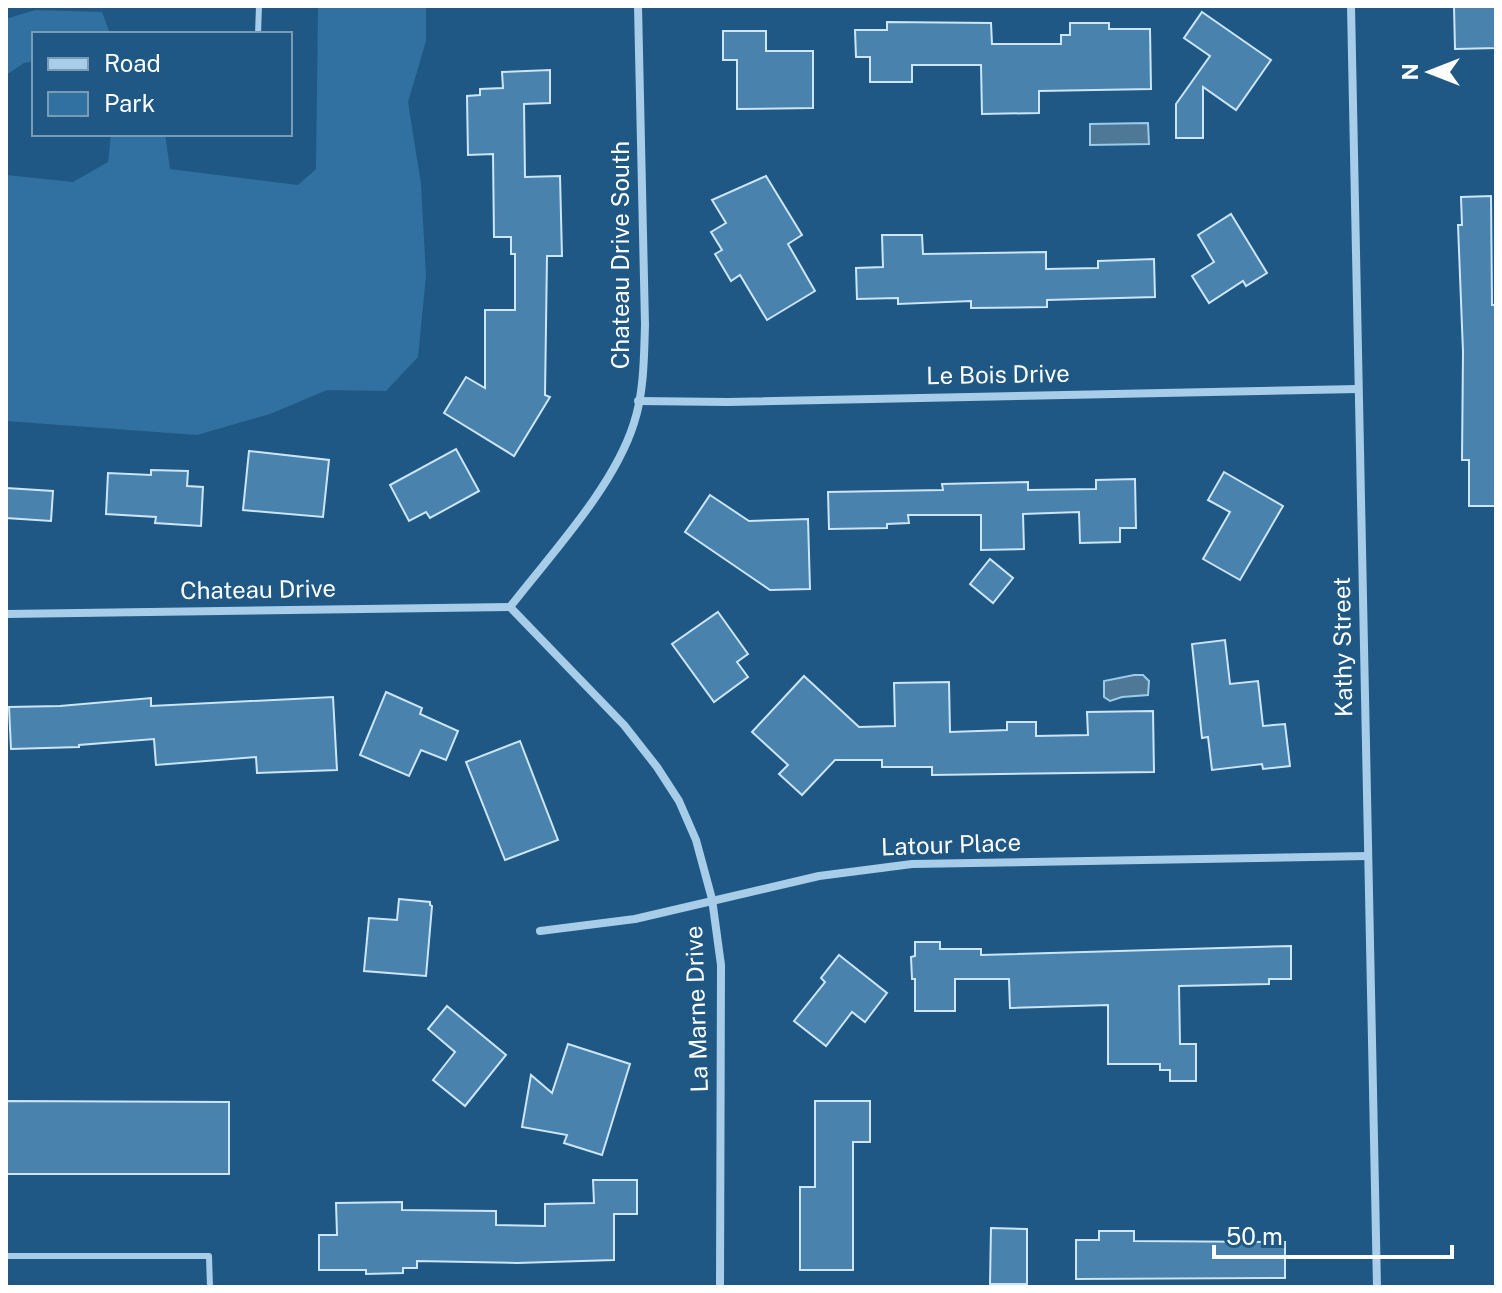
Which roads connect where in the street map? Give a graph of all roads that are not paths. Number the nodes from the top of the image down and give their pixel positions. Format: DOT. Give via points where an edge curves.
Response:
graph roads {
  1 [pos="259,6"];
  2 [pos="638,6"];
  3 [pos="1351,6"];
  4 [pos="258,32"];
  5 [pos="1358,389"];
  6 [pos="638,401"];
  7 [pos="510,607"];
  8 [pos="6,614"];
  9 [pos="1368,856"];
  10 [pos="712,899"];
  11 [pos="540,931"];
  12 [pos="6,1256"];
  13 [pos="210,1287"];
  14 [pos="720,1287"];
  15 [pos="1377,1287"];
  1 -- 4 [label="lane"];
  2 -- 6 [label="street, Chateau Drive South" via="645,325"];
  3 -- 5 [label="street, Kathy Street"];
  5 -- 6 [label="street, Le Bois Drive"];
  5 -- 9 [label="street, Kathy Street"];
  6 -- 7 [label="street, Chateau Drive South" via="629,439 601,488"];
  7 -- 8 [label="street, Chateau Drive"];
  7 -- 10 [label="street, La Marne Drive" via="624,725 657,767 690,827"];
  9 -- 10 [label="street, Latour Place" via="912,864 819,876"];
  9 -- 15 [label="street, Kathy Street"];
  10 -- 11 [label="street, Latour Place" via="635,919"];
  10 -- 14 [label="street, La Marne Drive" via="721,965"];
  12 -- 13 [label="lane" via="209,1256"];
}
